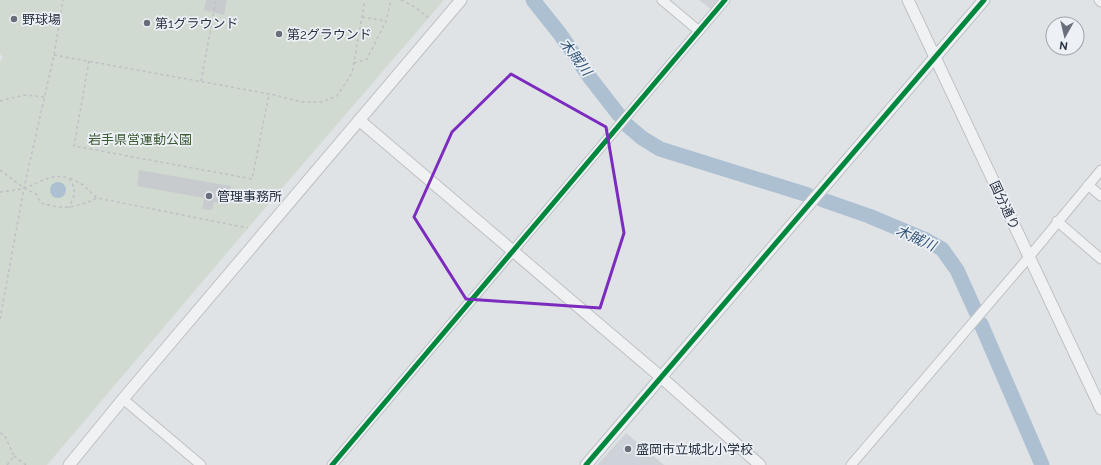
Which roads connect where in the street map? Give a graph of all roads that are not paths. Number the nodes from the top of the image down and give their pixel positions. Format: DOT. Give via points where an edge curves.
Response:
graph roads {
  1 [pos="461,0"];
  2 [pos="662,0"];
  3 [pos="725,0"];
  4 [pos="908,0"];
  5 [pos="984,0"];
  6 [pos="1099,0"];
  7 [pos="1101,2"];
  8 [pos="698,31"];
  9 [pos="936,57"];
  10 [pos="359,120"];
  11 [pos="1101,170"];
  12 [pos="1088,185"];
  13 [pos="1101,196"];
  14 [pos="1057,221"];
  15 [pos="513,252"];
  16 [pos="1029,257"];
  17 [pos="1101,259"];
  18 [pos="662,378"];
  19 [pos="123,399"];
  20 [pos="1101,409"];
  21 [pos="69,465"];
  22 [pos="201,465"];
  23 [pos="332,465"];
  24 [pos="586,465"];
  25 [pos="760,465"];
  26 [pos="850,465"];
  1 -- 10 [label="street"];
  2 -- 8 [label="street"];
  3 -- 8 [label="street"];
  4 -- 9 [label="street, 国分通り"];
  5 -- 9 [label="street"];
  6 -- 7 [label="street"];
  8 -- 15 [label="street"];
  9 -- 16 [label="street, 国分通り"];
  9 -- 18 [label="street"];
  10 -- 15 [label="street"];
  10 -- 19 [label="street"];
  11 -- 12 [label="street"];
  12 -- 13 [label="street"];
  12 -- 14 [label="street"];
  14 -- 16 [label="street"];
  14 -- 17 [label="street"];
  15 -- 18 [label="street"];
  15 -- 23 [label="street"];
  16 -- 20 [label="street, 国分通り"];
  16 -- 26 [label="street"];
  18 -- 24 [label="street"];
  18 -- 25 [label="street"];
  19 -- 21 [label="street"];
  19 -- 22 [label="street"];
}
